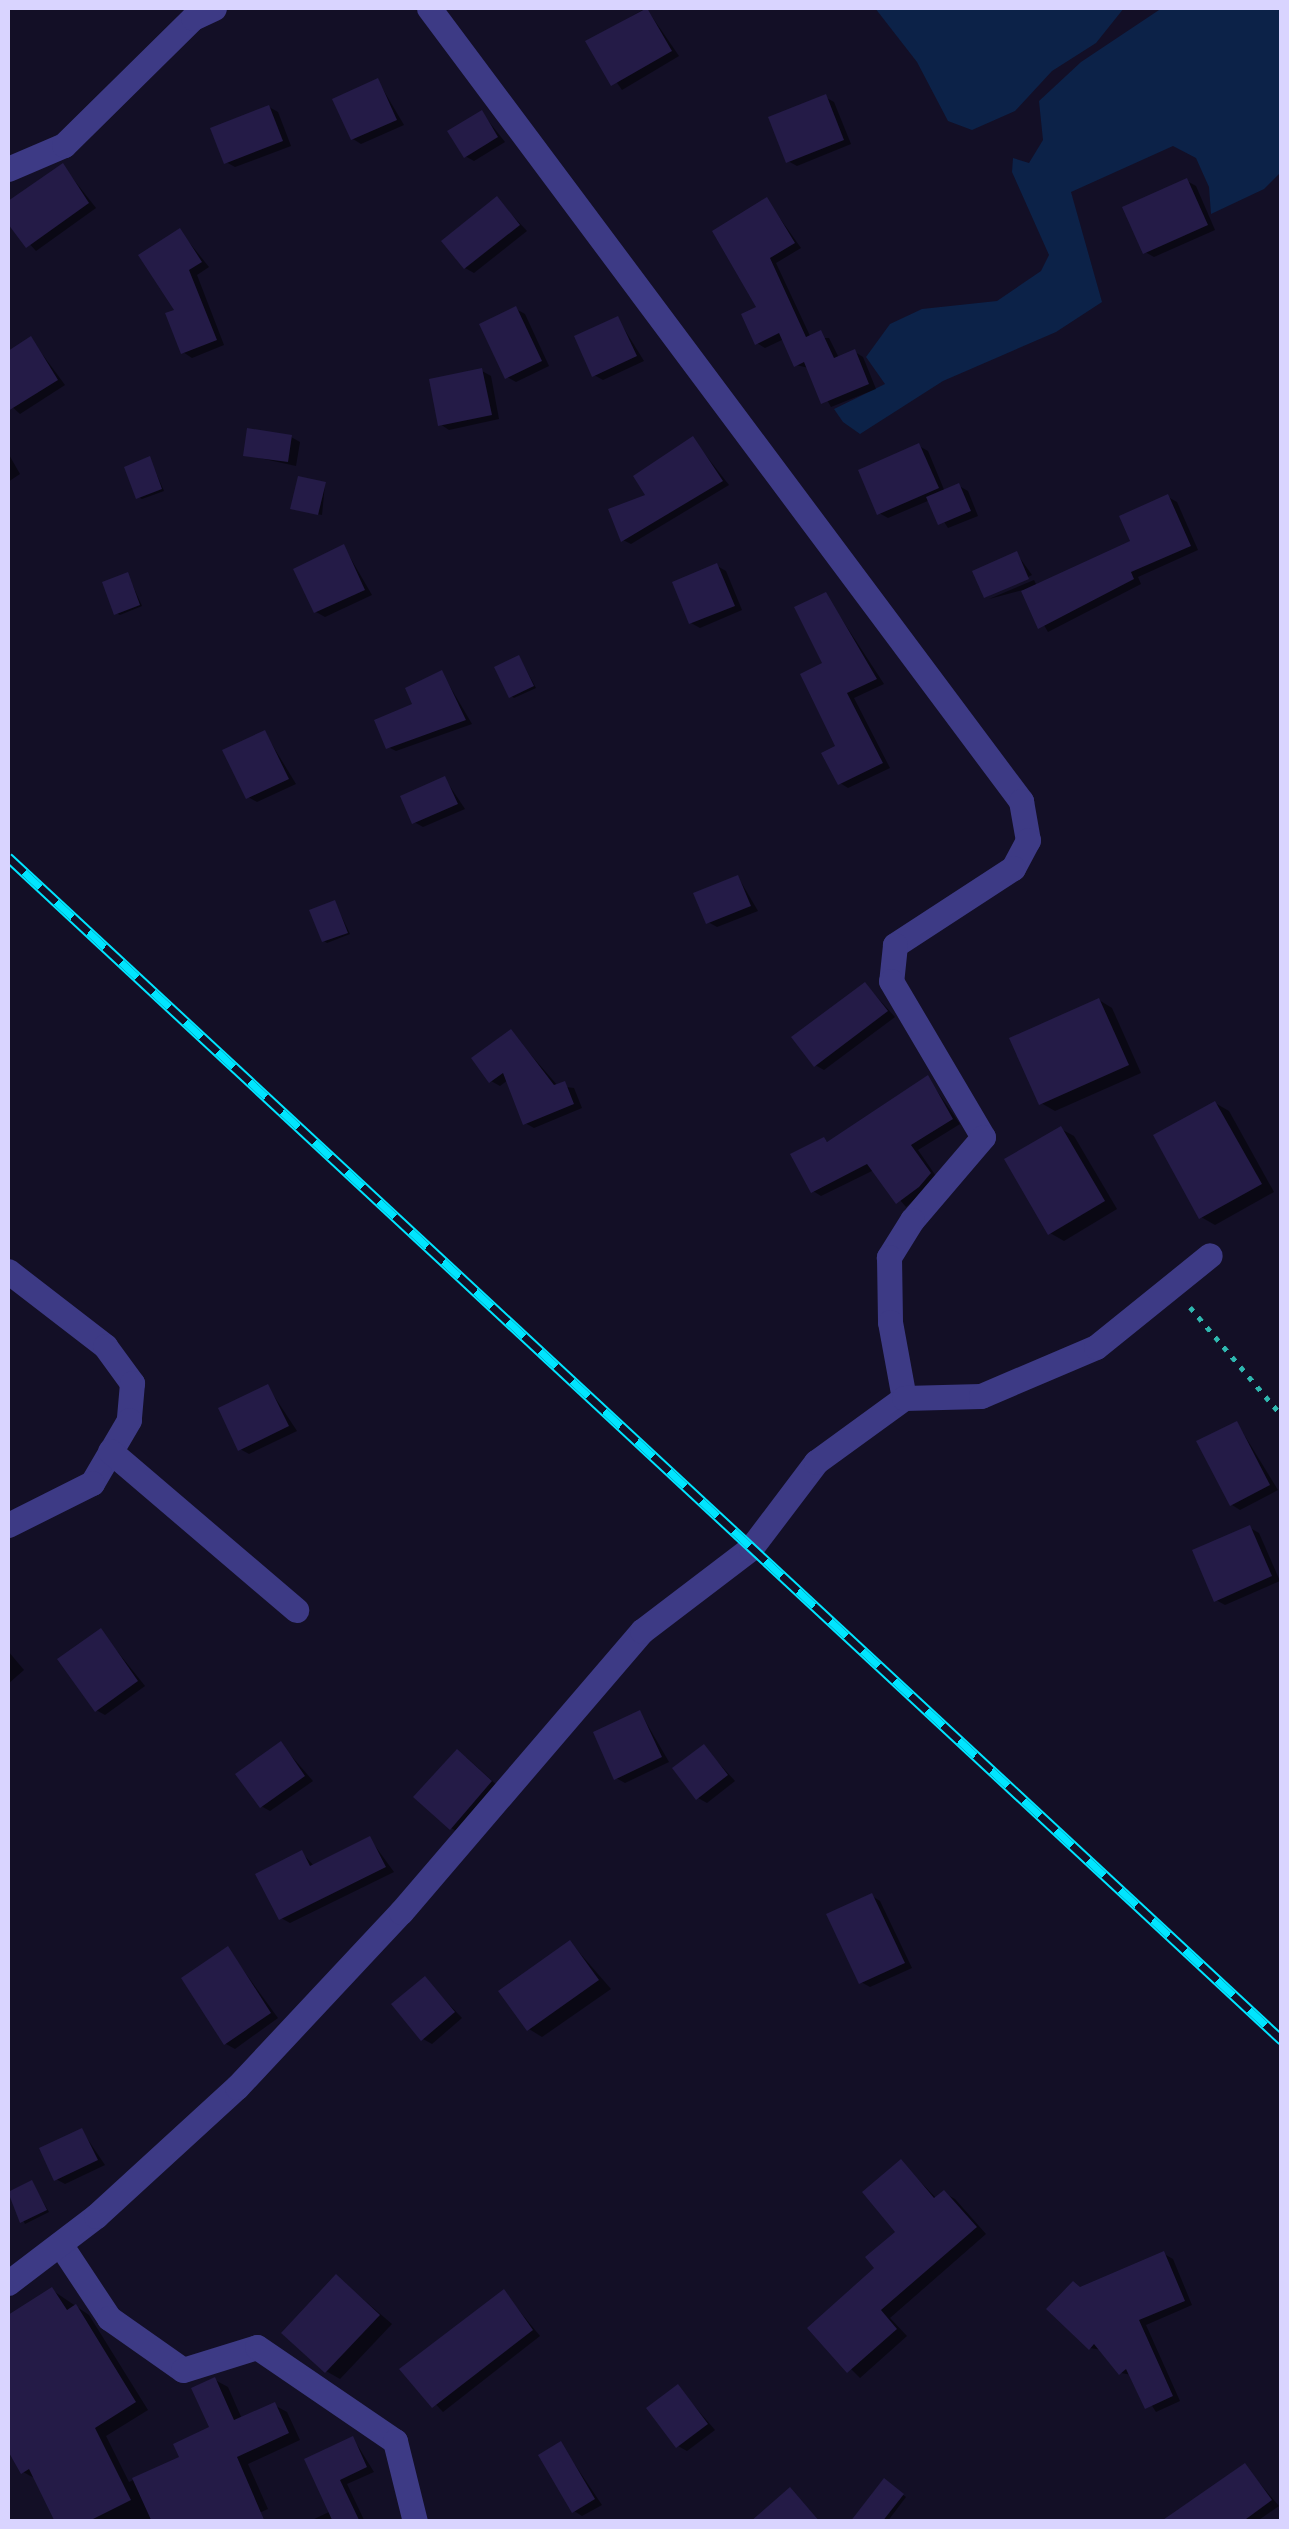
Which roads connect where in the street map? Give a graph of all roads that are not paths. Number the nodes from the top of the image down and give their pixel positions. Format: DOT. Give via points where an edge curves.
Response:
graph roads {
  1 [pos="214,8"];
  2 [pos="429,8"];
  3 [pos="8,169"];
  4 [pos="1210,1255"];
  5 [pos="8,1271"];
  6 [pos="904,1398"];
  7 [pos="110,1452"];
  8 [pos="8,1525"];
  9 [pos="296,1610"];
  10 [pos="60,2244"];
  11 [pos="8,2283"];
  12 [pos="415,2522"];
  1 -- 3 [label="street" via="193,18 64,145"];
  2 -- 6 [label="street" via="1020,801 1028,840 1014,868 895,946 891,981 983,1137 912,1220 889,1258 890,1322"];
  4 -- 6 [label="street" via="1096,1347 981,1396"];
  5 -- 7 [label="street" via="105,1346 132,1383 128,1420"];
  6 -- 10 [label="street" via="816,1462 751,1548 642,1631 401,1912 237,2088"];
  7 -- 8 [label="street" via="92,1483"];
  7 -- 9 [label="street"];
  10 -- 11 [label="street"];
  10 -- 12 [label="street" via="109,2318 184,2370 256,2347 395,2441"];
}
